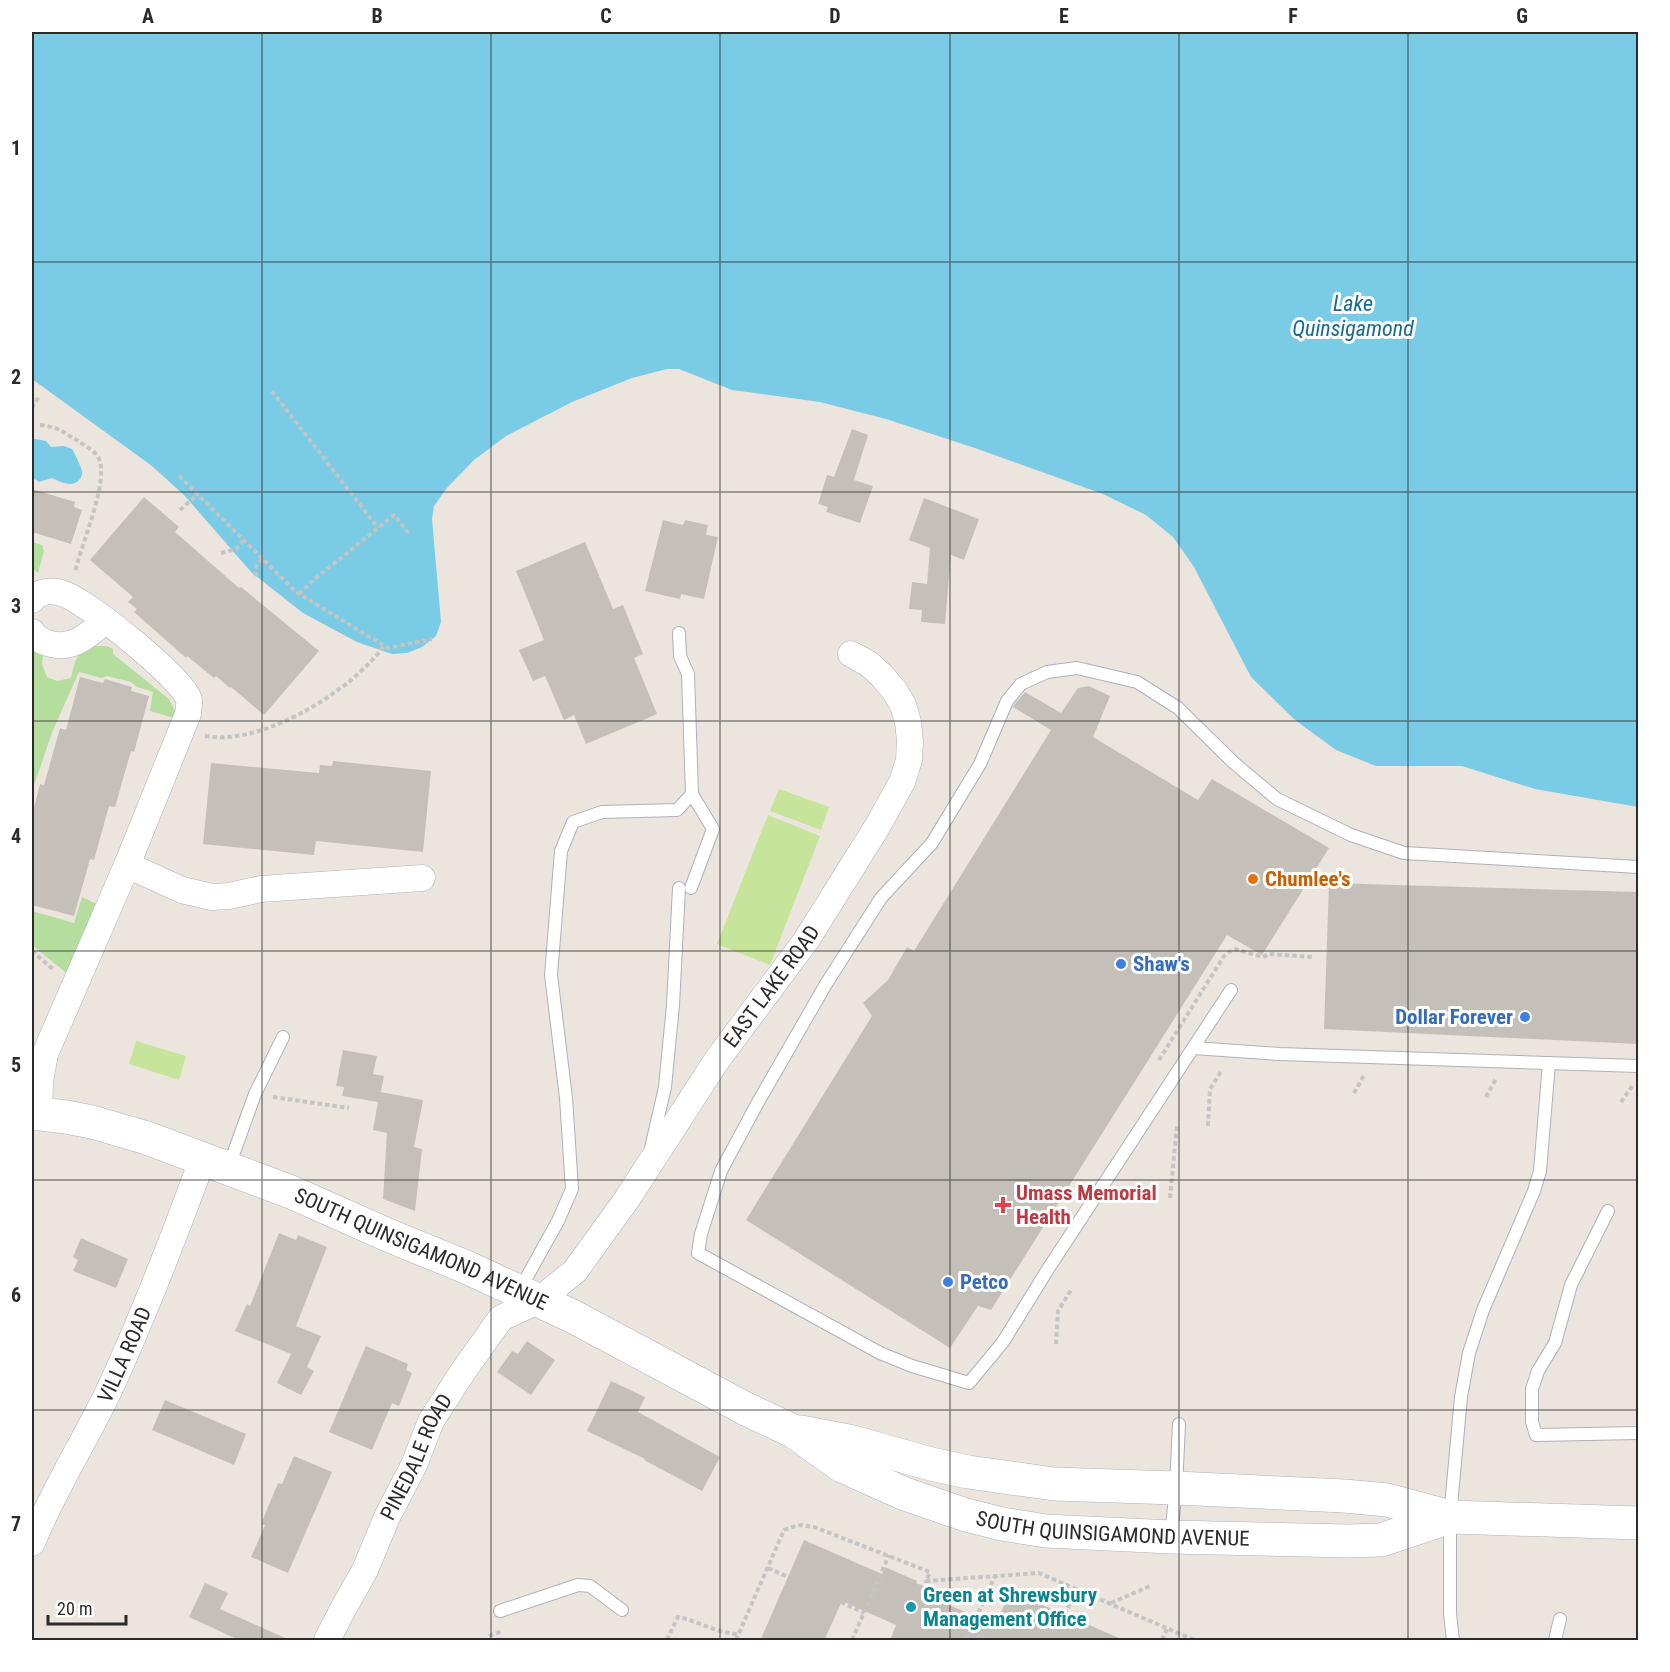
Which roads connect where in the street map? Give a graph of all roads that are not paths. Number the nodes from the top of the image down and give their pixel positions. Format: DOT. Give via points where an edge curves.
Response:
graph roads {
  1 [pos="32,600"];
  2 [pos="105,621"];
  3 [pos="32,632"];
  4 [pos="679,633"];
  5 [pos="851,654"];
  6 [pos="692,794"];
  7 [pos="127,865"];
  8 [pos="1638,867"];
  9 [pos="422,878"];
  10 [pos="1231,990"];
  11 [pos="283,1037"];
  12 [pos="1194,1048"];
  13 [pos="38,1054"];
  14 [pos="1549,1063"];
  15 [pos="1638,1066"];
  16 [pos="35,1113"];
  17 [pos="216,1163"];
  18 [pos="646,1169"];
  19 [pos="1608,1211"];
  20 [pos="528,1297"];
  21 [pos="1179,1424"];
  22 [pos="793,1431"];
  23 [pos="1638,1433"];
  24 [pos="1176,1488"];
  25 [pos="37,1516"];
  26 [pos="1450,1517"];
  27 [pos="1638,1523"];
  28 [pos="1171,1537"];
  29 [pos="32,1543"];
  30 [pos="621,1610"];
  31 [pos="500,1611"];
  32 [pos="1560,1619"];
  33 [pos="327,1641"];
  34 [pos="1453,1641"];
  35 [pos="1556,1641"];
  1 -- 2 [label="street" via="47,592 63,593"];
  2 -- 3 [label="street" via="81,640 64,646 43,642"];
  2 -- 7 [label="street" via="164,668 190,700 188,714"];
  4 -- 6 [label="lane" via="688,674"];
  5 -- 18 [label="street, EAST LAKE ROAD" via="882,676 903,705 910,741 902,783 807,939 717,1060"];
  6 -- 18 [label="lane" via="713,829 685,888 665,1087"];
  6 -- 20 [label="lane" via="677,810 602,812 573,822 561,851 551,975 572,1189"];
  7 -- 9 [label="street" via="182,890 213,897 261,889"];
  7 -- 13 [label="street"];
  8 -- 12 [label="lane" via="1404,853 1351,835 1277,799 1178,708 1137,682 1077,668 1047,672 1021,684 1007,701 980,764 932,843 881,898 826,984 721,1171 698,1253 880,1353 969,1383 1003,1342"];
  10 -- 12 [label="lane"];
  11 -- 17 [label="lane"];
  12 -- 14 [label="lane"];
  13 -- 16 [label="street" via="40,1082"];
  14 -- 15 [label="lane"];
  14 -- 26 [label="lane" via="1540,1171 1469,1353"];
  16 -- 17 [label="main road, SOUTH QUINSIGAMOND AVENUE" via="119,1129"];
  17 -- 20 [label="main road, SOUTH QUINSIGAMOND AVENUE" via="299,1195"];
  17 -- 25 [label="street, VILLA ROAD" via="166,1256 94,1421"];
  18 -- 20 [label="street, EAST LAKE ROAD" via="575,1271"];
  19 -- 23 [label="lane" via="1571,1286 1555,1343 1538,1371 1532,1389 1532,1422 1536,1435"];
  20 -- 22 [label="main road, SOUTH QUINSIGAMOND AVENUE" via="597,1328"];
  20 -- 33 [label="street, PINEDALE ROAD" via="501,1317 431,1421 365,1570"];
  21 -- 24 [label="lane"];
  22 -- 24 [label="main road, SOUTH QUINSIGAMOND AVENUE" via="968,1472 1025,1481"];
  22 -- 28 [label="main road, SOUTH QUINSIGAMOND AVENUE" via="842,1466 966,1515 1046,1531"];
  24 -- 26 [label="main road, SOUTH QUINSIGAMOND AVENUE" via="1387,1500"];
  24 -- 28 [label="lane"];
  25 -- 29 [label="street, VILLA ROAD"];
  26 -- 27 [label="main road, SOUTH QUINSIGAMOND AVENUE"];
  26 -- 28 [label="main road, SOUTH QUINSIGAMOND AVENUE" via="1381,1540"];
  26 -- 34 [label="lane"];
  30 -- 31 [label="lane" via="590,1586 578,1585"];
  32 -- 35 [label="lane"];
}
